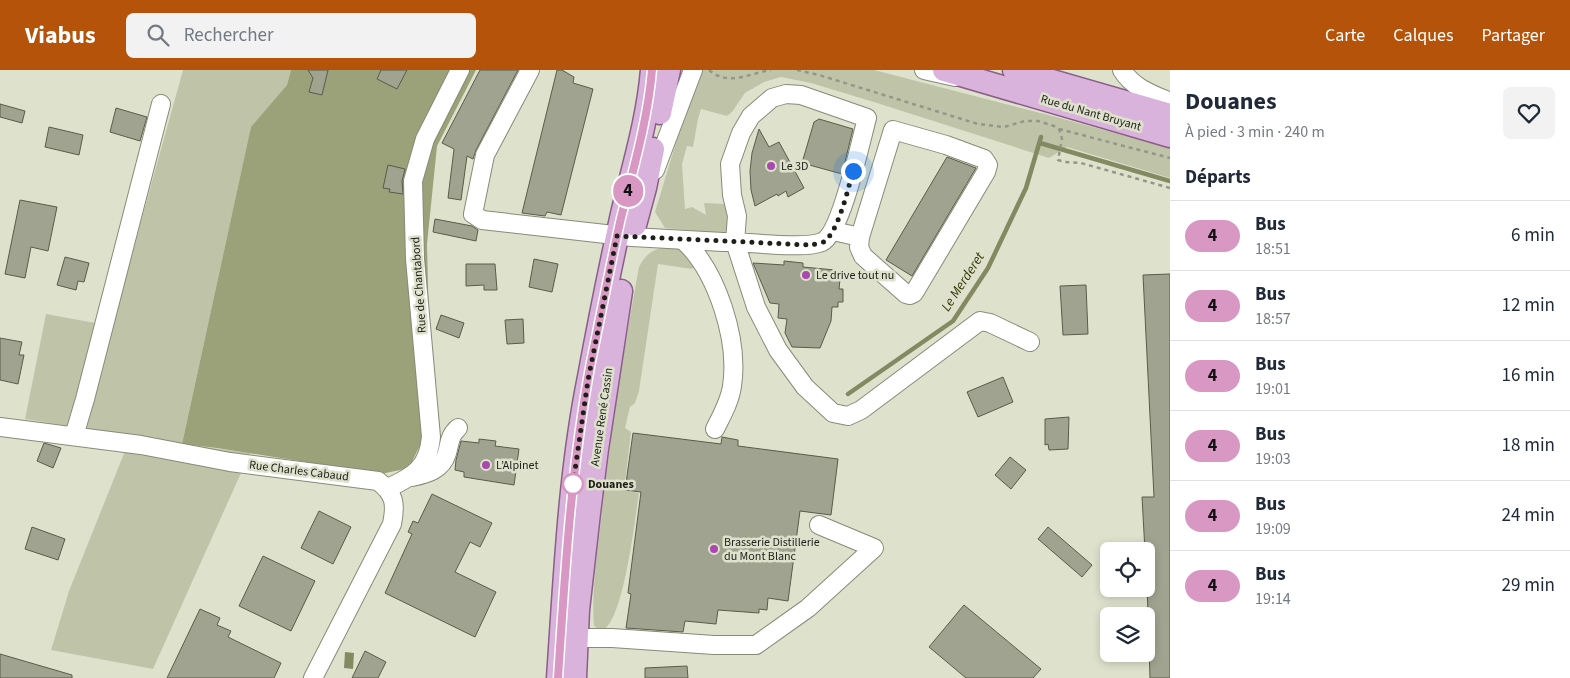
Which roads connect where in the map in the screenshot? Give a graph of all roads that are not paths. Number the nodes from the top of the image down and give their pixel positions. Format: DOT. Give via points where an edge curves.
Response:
graph roads {
  1 [pos="460,70"];
  2 [pos="530,70"];
  3 [pos="652,70"];
  4 [pos="669,70"];
  5 [pos="694,70"];
  6 [pos="924,70"];
  7 [pos="944,70"];
  8 [pos="1122,70"];
  9 [pos="1013,80"];
  10 [pos="1170,102"];
  11 [pos="161,104"];
  12 [pos="1170,115"];
  13 [pos="1170,136"];
  14 [pos="645,188"];
  15 [pos="833,231"];
  16 [pos="624,236"];
  17 [pos="860,237"];
  18 [pos="683,240"];
  19 [pos="735,242"];
  20 [pos="1030,342"];
  21 [pos="0,426"];
  22 [pos="458,428"];
  23 [pos="715,429"];
  24 [pos="74,436"];
  25 [pos="411,477"];
  26 [pos="388,488"];
  27 [pos="818,525"];
  28 [pos="569,638"];
  29 [pos="313,678"];
  30 [pos="558,678"];
  31 [pos="575,678"];
  1 -- 25 [label="street, Rue de Chantabord" via="425,139 413,181 415,259 432,437 424,462"];
  2 -- 16 [label="street" via="485,154 473,214 482,220"];
  3 -- 16 [label="main road, Avenue René Cassin"];
  4 -- 14 [label="main road, Avenue René Cassin"];
  5 -- 14 [label="street, Avenue René Cassin" via="658,165"];
  6 -- 9 [label="street, Rue du Nant Bruyant"];
  7 -- 9 [label="main road, Rue du Nant Bruyant"];
  8 -- 10 [label="street" via="1138,87"];
  9 -- 12 [label="main road, Rue du Nant Bruyant"];
  9 -- 13 [label="main road, Rue du Nant Bruyant"];
  11 -- 24 [label="street"];
  14 -- 16 [label="main road, Avenue René Cassin"];
  15 -- 17 [label="street"];
  15 -- 19 [label="street" via="824,242 810,245"];
  15 -- 19 [label="street" via="867,118 786,94 772,98 751,116 730,164 737,216"];
  16 -- 18 [label="street"];
  16 -- 28 [label="main road, Avenue René Cassin" via="588,380 575,464 564,583"];
  17 -- 17 [label="street" via="893,130 984,159 988,166 986,172 914,293 906,294 863,256 859,247"];
  18 -- 19 [label="street"];
  18 -- 23 [label="street" via="703,262 716,288 733,357 732,386"];
  19 -- 20 [label="street" via="756,307 778,350 806,387 833,413 848,416 861,410 980,321 990,322"];
  21 -- 24 [label="street, Rue Charles Cabaud"];
  22 -- 25 [label="street" via="453,432 441,464 427,474"];
  24 -- 26 [label="street, Rue Charles Cabaud" via="230,462 378,481"];
  25 -- 26 [label="street, Rue de Chantabord"];
  26 -- 29 [label="street" via="394,502 392,524"];
  27 -- 28 [label="street" via="874,548 808,608 756,645"];
  28 -- 30 [label="main road, Avenue René Cassin"];
  28 -- 31 [label="main road, Avenue René Cassin"];
}
